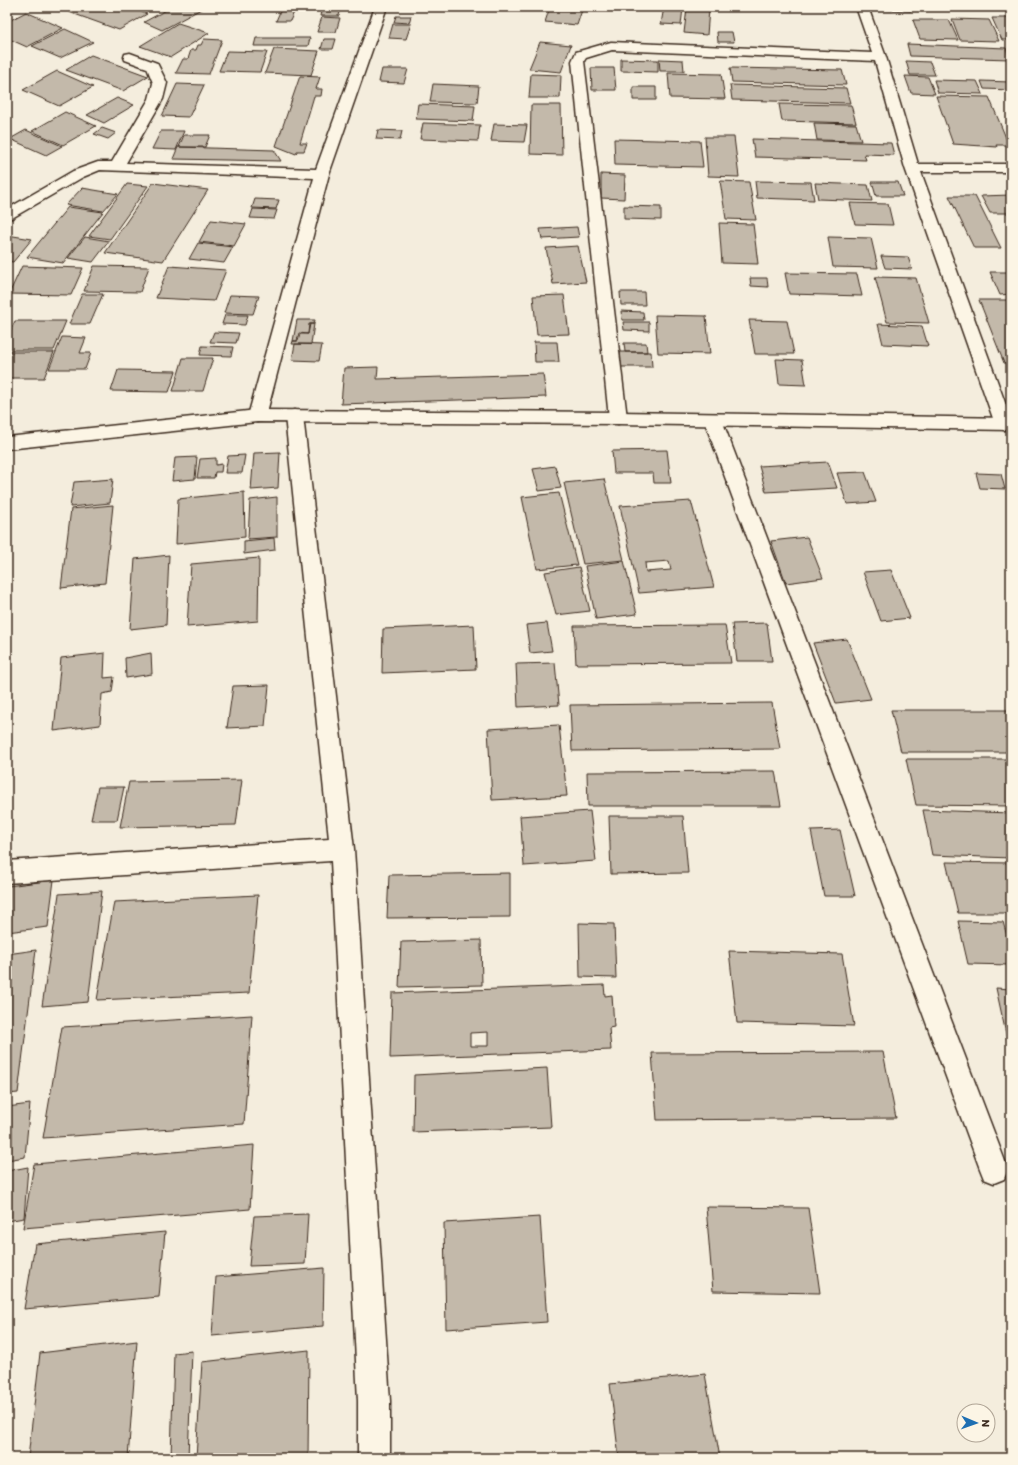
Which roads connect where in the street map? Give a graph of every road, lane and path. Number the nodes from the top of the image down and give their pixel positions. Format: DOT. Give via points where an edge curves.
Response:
graph roads {
  1 [pos="380,7"];
  2 [pos="862,7"];
  3 [pos="130,57"];
  4 [pos="880,57"];
  5 [pos="117,166"];
  6 [pos="912,168"];
  7 [pos="1011,168"];
  8 [pos="322,174"];
  9 [pos="7,215"];
  10 [pos="257,416"];
  11 [pos="294,416"];
  12 [pos="618,418"];
  13 [pos="713,420"];
  14 [pos="1008,424"];
  15 [pos="7,443"];
  16 [pos="342,849"];
  17 [pos="7,872"];
  18 [pos="994,1169"];
  19 [pos="374,1458"];
  1 -- 8 [label="street"];
  2 -- 4 [label="street"];
  3 -- 5 [label="street" via="152,66 160,83 156,99"];
  4 -- 6 [label="street"];
  4 -- 12 [label="street" via="611,46 581,55 578,61"];
  5 -- 8 [label="street"];
  5 -- 9 [label="street" via="98,166 78,174"];
  6 -- 7 [label="street"];
  6 -- 14 [label="street"];
  8 -- 10 [label="street"];
  10 -- 11 [label="street"];
  10 -- 15 [label="street"];
  11 -- 12 [label="street"];
  11 -- 16 [label="street"];
  12 -- 13 [label="street"];
  13 -- 14 [label="street"];
  13 -- 18 [label="street"];
  16 -- 17 [label="street"];
  16 -- 19 [label="street" via="373,1393"];
}
